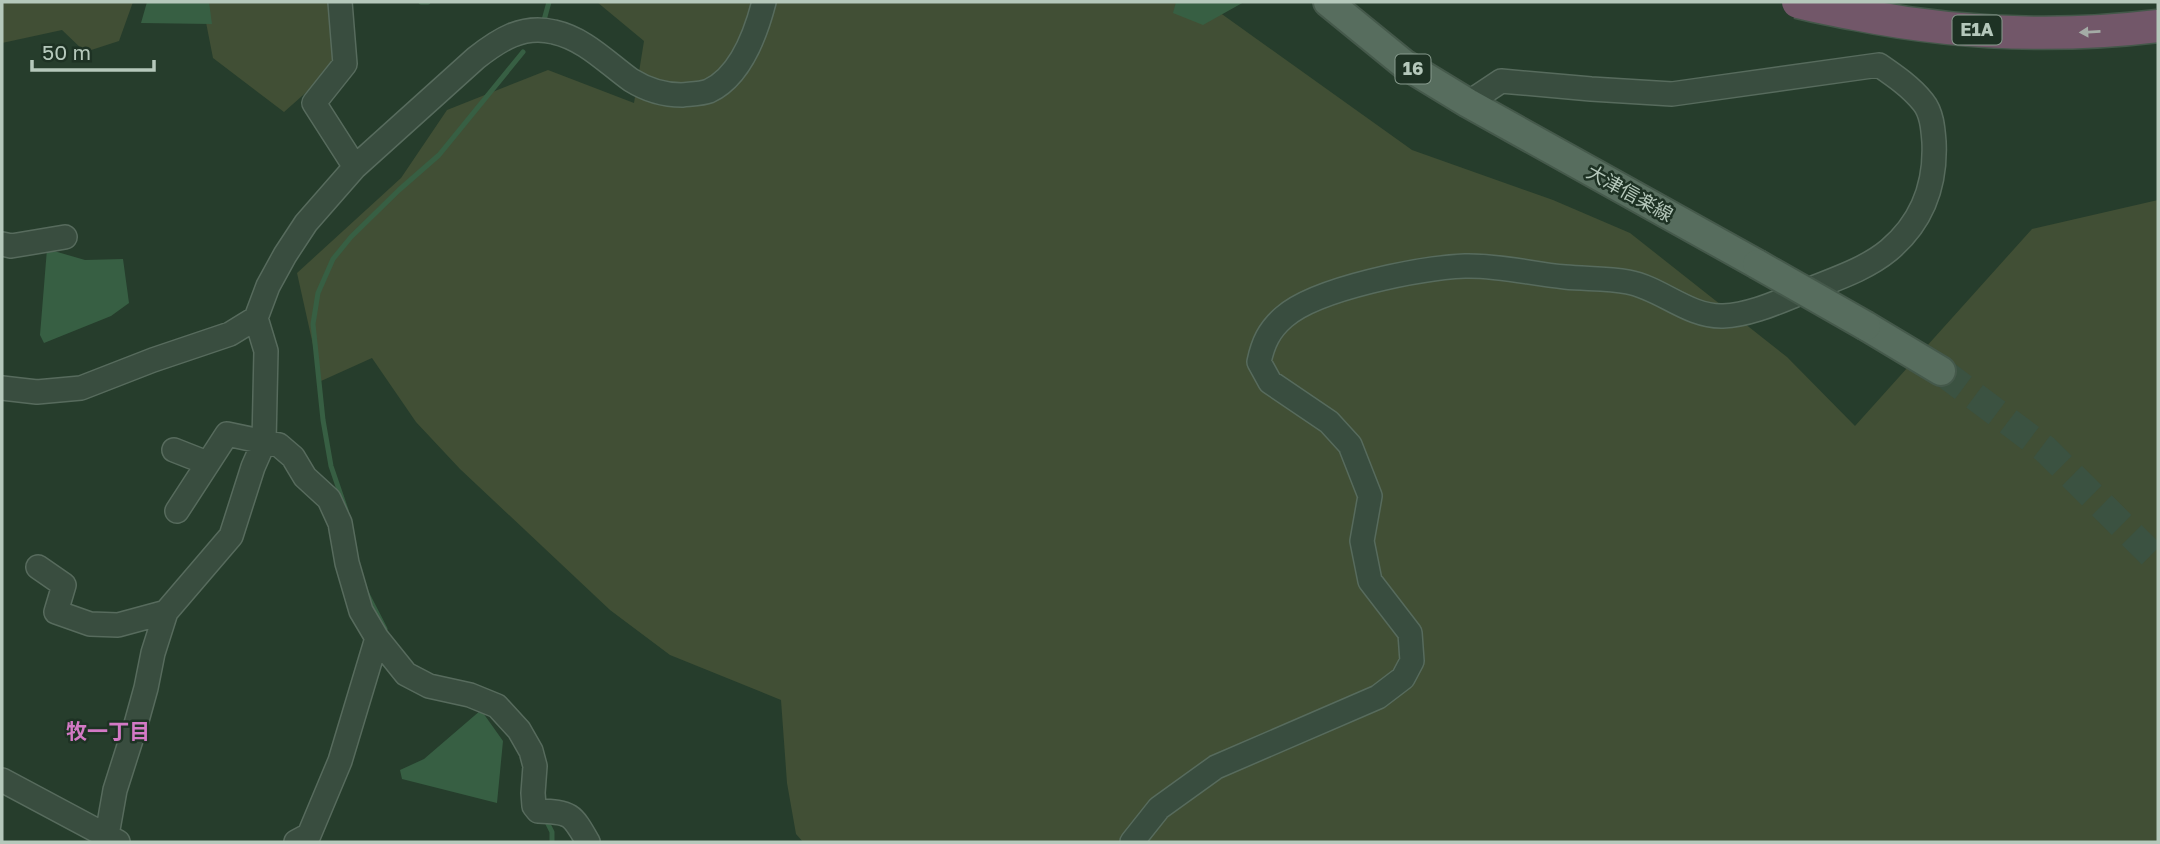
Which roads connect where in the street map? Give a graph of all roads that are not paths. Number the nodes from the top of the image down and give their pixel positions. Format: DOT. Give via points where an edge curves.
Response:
graph roads {
  1 [pos="340,2"];
  2 [pos="764,2"];
  3 [pos="1328,2"];
  4 [pos="1798,2"];
  5 [pos="2158,26"];
  6 [pos="1468,103"];
  7 [pos="355,167"];
  8 [pos="65,237"];
  9 [pos="2,244"];
  10 [pos="256,318"];
  11 [pos="1941,371"];
  12 [pos="2,387"];
  13 [pos="264,442"];
  14 [pos="174,450"];
  15 [pos="207,463"];
  16 [pos="177,511"];
  17 [pos="38,567"];
  18 [pos="166,612"];
  19 [pos="377,638"];
  20 [pos="2,780"];
  21 [pos="113,839"];
  22 [pos="296,842"];
  23 [pos="588,842"];
  24 [pos="1132,842"];
  1 -- 7 [label="street" via="345,64 314,103"];
  2 -- 7 [label="street" via="737,65 708,92 667,95 633,81 575,39 553,31 516,33 476,58"];
  3 -- 6 [label="main road, 大津信楽線 / 16" via="1404,64"];
  5 -- 4 [label="highway, E1A, one-way, bridge" via="2070,33 1955,29"];
  6 -- 11 [label="main road, 大津信楽線 / 16, bridge"];
  6 -- 24 [label="street" via="1501,81 1672,94 1879,65 1904,82 1924,104 1933,129 1932,178 1922,210 1888,251 1824,284 1742,313 1720,316 1696,310 1629,282 1465,266 1375,280 1284,316 1264,340 1259,362 1270,382 1329,422 1350,445 1370,496 1362,541 1370,581 1410,634 1412,661 1403,678 1378,697 1216,767 1159,808"];
  7 -- 10 [label="street" via="306,223 268,286"];
  8 -- 9 [label="street"];
  10 -- 12 [label="street" via="230,334 81,388 37,392"];
  10 -- 13 [label="street" via="265,351"];
  13 -- 15 [label="street" via="227,434"];
  13 -- 18 [label="street" via="231,536"];
  13 -- 19 [label="street" via="279,445 293,457 305,477 329,499 340,523 361,611"];
  14 -- 15 [label="street"];
  15 -- 16 [label="street"];
  17 -- 18 [label="street" via="64,585 56,612 90,624 117,625"];
  18 -- 21 [label="street" via="115,790"];
  19 -- 22 [label="street" via="340,761 309,835"];
  19 -- 23 [label="street" via="406,674 429,687 497,706 531,751 534,806 563,812 576,821"];
  20 -- 21 [label="street"];
}
